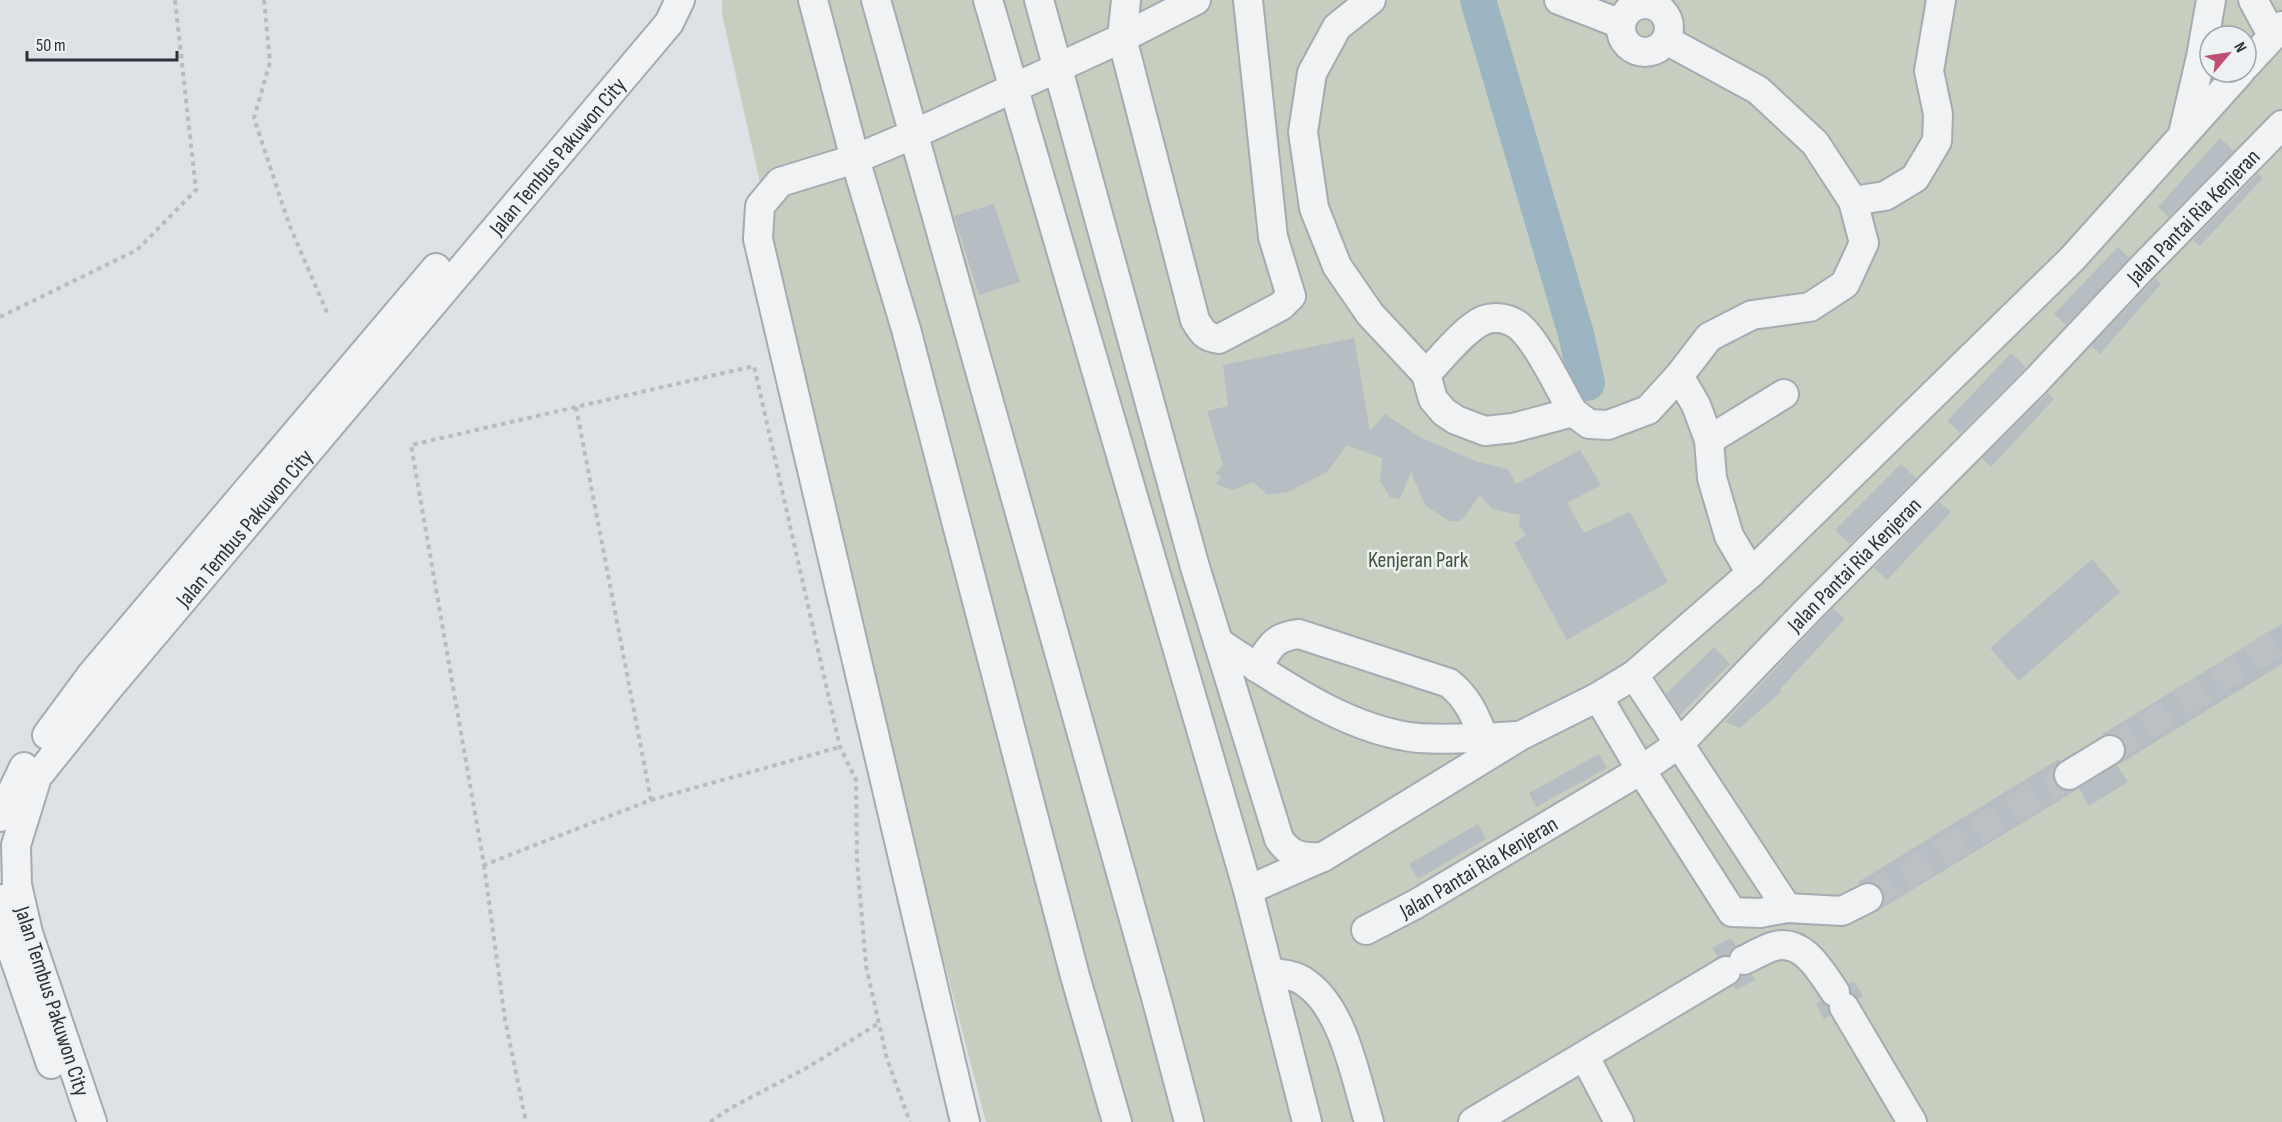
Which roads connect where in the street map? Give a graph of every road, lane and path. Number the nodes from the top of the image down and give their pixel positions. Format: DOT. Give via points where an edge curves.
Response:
graph roads {
  1 [pos="176,0"];
  2 [pos="264,0"];
  3 [pos="659,0"];
  4 [pos="680,0"];
  5 [pos="813,0"];
  6 [pos="876,0"];
  7 [pos="988,0"];
  8 [pos="1039,0"];
  9 [pos="1126,0"];
  10 [pos="1196,0"];
  11 [pos="1248,0"];
  12 [pos="1371,0"];
  13 [pos="1559,0"];
  14 [pos="1941,0"];
  15 [pos="2211,0"];
  16 [pos="2253,0"];
  17 [pos="1657,3"];
  18 [pos="1621,24"];
  19 [pos="2277,31"];
  20 [pos="1122,38"];
  21 [pos="1666,40"];
  22 [pos="2258,52"];
  23 [pos="1058,67"];
  24 [pos="2229,84"];
  25 [pos="1013,88"];
  26 [pos="2282,125"];
  27 [pos="912,135"];
  28 [pos="2181,139"];
  29 [pos="855,159"];
  30 [pos="1854,201"];
  31 [pos="328,315"];
  32 [pos="0,317"];
  33 [pos="1426,374"];
  34 [pos="1679,376"];
  35 [pos="1784,394"];
  36 [pos="576,407"];
  37 [pos="1573,412"];
  38 [pos="1709,440"];
  39 [pos="1751,573"];
  40 [pos="1218,642"];
  41 [pos="1257,668"];
  42 [pos="1634,675"];
  43 [pos="1598,697"];
  44 [pos="1520,736"];
  45 [pos="1484,738"];
  46 [pos="1679,744"];
  47 [pos="840,747"];
  48 [pos="2110,750"];
  49 [pos="1641,770"];
  50 [pos="2069,775"];
  51 [pos="651,800"];
  52 [pos="0,817"];
  53 [pos="1323,857"];
  54 [pos="484,865"];
  55 [pos="0,889"];
  56 [pos="1248,890"];
  57 [pos="1868,898"];
  58 [pos="1787,908"];
  59 [pos="1366,930"];
  60 [pos="1270,973"];
  61 [pos="879,1023"];
  62 [pos="1585,1057"];
  63 [pos="73,1122"];
  64 [pos="92,1122"];
  65 [pos="526,1122"];
  66 [pos="710,1122"];
  67 [pos="910,1122"];
  68 [pos="965,1122"];
  69 [pos="1117,1122"];
  70 [pos="1189,1122"];
  71 [pos="1307,1122"];
  72 [pos="1369,1122"];
  73 [pos="1473,1122"];
  74 [pos="1619,1122"];
  75 [pos="1912,1122"];
  1 -- 32 [label="path" via="196,190 137,250"];
  2 -- 31 [label="path" via="270,62 254,118 289,224"];
  3 -- 52 [label="street, Jalan Tembus Pakuwon City" via="645,22 92,674 25,764"];
  4 -- 64 [label="street, Jalan Tembus Pakuwon City" via="669,23 37,777 16,845 17,885 28,933"];
  5 -- 29 [label="street"];
  6 -- 27 [label="street"];
  7 -- 25 [label="street"];
  8 -- 23 [label="street"];
  9 -- 20 [label="street"];
  10 -- 20 [label="street"];
  11 -- 20 [label="street" via="1273,237 1291,296 1281,306 1219,339 1208,338 1195,320"];
  12 -- 33 [label="street" via="1337,27 1312,73 1303,132 1314,208 1337,266 1371,314"];
  13 -- 18 [label="street"];
  14 -- 30 [label="street" via="1929,71 1938,114 1938,141 1915,178 1885,195"];
  15 -- 28 [label="street"];
  16 -- 19 [label="street"];
  17 -- 18 [label="street" via="1641,4 1628,11"];
  17 -- 21 [label="street" via="1669,27"];
  18 -- 21 [label="street" via="1627,45 1637,51 1659,48"];
  19 -- 22 [label="street"];
  20 -- 23 [label="street"];
  21 -- 30 [label="street" via="1758,90 1815,143"];
  23 -- 25 [label="street"];
  23 -- 40 [label="street" via="1194,567"];
  24 -- 28 [label="street"];
  25 -- 27 [label="street"];
  25 -- 56 [label="street"];
  26 -- 46 [label="street, Jalan Pantai Ria Kenjeran"];
  27 -- 29 [label="street"];
  27 -- 70 [label="street"];
  28 -- 39 [label="street" via="2072,259"];
  29 -- 68 [label="street" via="780,182 760,206 758,239"];
  29 -- 69 [label="street" via="906,329 1075,976"];
  30 -- 34 [label="street" via="1864,243 1845,284 1810,307 1752,315 1709,337"];
  33 -- 37 [label="street" via="1433,399 1444,412 1485,432"];
  33 -- 37 [label="street" via="1471,329 1484,320 1502,318 1519,326"];
  34 -- 37 [label="street" via="1648,410 1608,425 1589,424"];
  34 -- 38 [label="street" via="1696,405"];
  35 -- 38 [label="street"];
  36 -- 47 [label="path" via="754,366"];
  36 -- 51 [label="path"];
  36 -- 54 [label="path" via="411,445"];
  38 -- 39 [label="street" via="1712,478 1729,536"];
  39 -- 42 [label="street"];
  40 -- 41 [label="street"];
  40 -- 53 [label="street" via="1279,839 1286,849 1303,858"];
  41 -- 45 [label="street" via="1360,724 1418,738"];
  41 -- 45 [label="street" via="1272,643 1299,633 1449,683 1471,708"];
  42 -- 43 [label="street"];
  42 -- 46 [label="street"];
  43 -- 44 [label="street"];
  43 -- 49 [label="street"];
  44 -- 45 [label="street"];
  44 -- 53 [label="street"];
  46 -- 49 [label="street, Jalan Pantai Ria Kenjeran"];
  46 -- 58 [label="street"];
  47 -- 51 [label="path"];
  47 -- 61 [label="path" via="856,780 857,860 866,966"];
  48 -- 50 [label="street"];
  49 -- 58 [label="street" via="1732,912 1761,913"];
  49 -- 59 [label="street, Jalan Pantai Ria Kenjeran"];
  51 -- 54 [label="path"];
  53 -- 56 [label="street"];
  54 -- 65 [label="path" via="505,1019"];
  55 -- 63 [label="street, Jalan Tembus Pakuwon City" via="9,942"];
  56 -- 60 [label="street"];
  57 -- 58 [label="street" via="1842,911"];
  60 -- 71 [label="street"];
  60 -- 72 [label="street" via="1306,982 1324,1002 1341,1032"];
  61 -- 66 [label="path"];
  61 -- 67 [label="path" via="887,1059"];
  62 -- 73 [label="street"];
  62 -- 74 [label="street"];
  62 -- 75 [label="street" via="1735,966 1775,946 1792,946 1811,958"];
}
